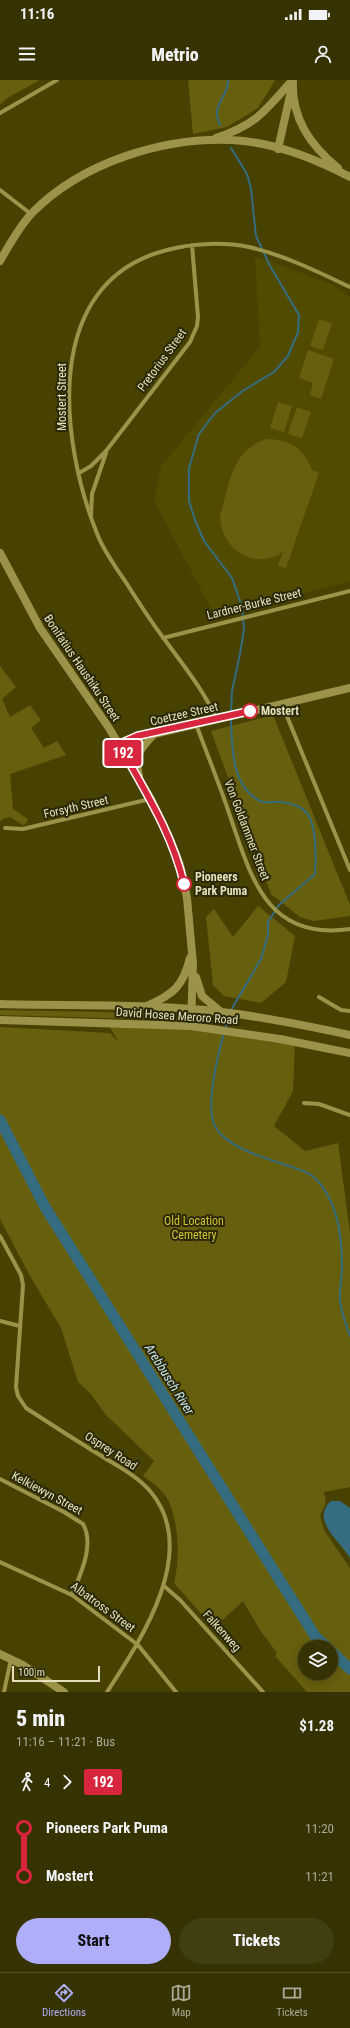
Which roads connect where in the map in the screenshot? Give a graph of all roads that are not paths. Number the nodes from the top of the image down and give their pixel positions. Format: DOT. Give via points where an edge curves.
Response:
graph roads {
  1 [pos="58,80"];
  2 [pos="291,81"];
  3 [pos="0,114"];
  4 [pos="210,140"];
  5 [pos="275,148"];
  6 [pos="348,175"];
  7 [pos="0,190"];
  8 [pos="31,214"];
  9 [pos="192,245"];
  10 [pos="0,261"];
  11 [pos="350,287"];
  12 [pos="106,451"];
  13 [pos="79,473"];
  14 [pos="92,516"];
  15 [pos="0,553"];
  16 [pos="350,591"];
  17 [pos="163,638"];
  18 [pos="350,688"];
  19 [pos="281,703"];
  20 [pos="216,718"];
  21 [pos="196,723"];
  22 [pos="109,728"];
  23 [pos="154,734"];
  24 [pos="137,736"];
  25 [pos="119,744"];
  26 [pos="140,783"];
  27 [pos="151,799"];
  28 [pos="5,828"];
  29 [pos="350,870"];
  30 [pos="350,929"];
  31 [pos="192,946"];
  32 [pos="193,964"];
  33 [pos="319,997"];
  34 [pos="0,1004"];
  35 [pos="145,1007"];
  36 [pos="191,1009"];
  37 [pos="350,1011"];
  38 [pos="223,1012"];
  39 [pos="0,1020"];
  40 [pos="191,1026"];
  41 [pos="350,1035"];
  42 [pos="350,1053"];
  43 [pos="304,1104"];
  44 [pos="350,1115"];
  45 [pos="0,1236"];
  46 [pos="0,1321"];
  47 [pos="20,1326"];
  48 [pos="0,1479"];
  49 [pos="0,1562"];
  50 [pos="164,1586"];
  51 [pos="72,1596"];
  52 [pos="138,1645"];
  53 [pos="0,1654"];
  54 [pos="11,1659"];
  55 [pos="4,1692"];
  56 [pos="64,1692"];
  57 [pos="107,1692"];
  58 [pos="176,1692"];
  59 [pos="263,1692"];
  1 -- 3 [label="street"];
  2 -- 4 [label="street" via="252,122"];
  2 -- 5 [label="street"];
  2 -- 6 [label="street" via="295,109 302,128 316,148"];
  4 -- 5 [label="street" via="232,140"];
  4 -- 8 [label="street" via="144,151 111,161 69,182"];
  5 -- 6 [label="street" via="311,159"];
  7 -- 8 [label="street"];
  8 -- 10 [label="street"];
  9 -- 11 [label="street, Mostert Street" via="248,247 287,259"];
  9 -- 12 [label="street, Pretorius Street" via="198,302 194,334"];
  9 -- 13 [label="street, Mostert Street" via="147,255 131,263 102,288 90,307 71,358 70,416"];
  12 -- 13 [label="street, Pretorius Street" via="91,466"];
  12 -- 14 [label="street, Pretorius Street" via="92,494"];
  13 -- 14 [label="street, Mostert Street" via="83,496"];
  14 -- 17 [label="street, Mostert Street" via="98,537 110,558"];
  15 -- 22 [label="street, Bonifatius Haushiku Street" via="40,628"];
  16 -- 17 [label="street, Lardner-Burke Street"];
  17 -- 20 [label="street, Mostert Street" via="195,681"];
  18 -- 19 [label="street, Coetzee Street"];
  19 -- 20 [label="street, Coetzee Street"];
  19 -- 29 [label="street"];
  20 -- 21 [label="street, Coetzee Street"];
  21 -- 23 [label="street, Coetzee Street"];
  21 -- 30 [label="street, Von Goldammer Street" via="243,852 264,897 275,910 295,925 316,930"];
  22 -- 24 [label="street" via="121,736"];
  22 -- 25 [label="street, Bonifatius Haushiku Street"];
  23 -- 24 [label="street, Coetzee Street"];
  23 -- 26 [label="street" via="142,746 137,756"];
  24 -- 25 [label="street, Coetzee Street"];
  25 -- 26 [label="street, Bonifatius Haushiku Street"];
  26 -- 27 [label="street, Bonifatius Haushiku Street"];
  27 -- 28 [label="street, Forsyth Street" via="23,829"];
  27 -- 31 [label="street, Bonifatius Haushiku Street" via="180,865 187,898"];
  31 -- 32 [label="street, Bonifatius Haushiku Street"];
  31 -- 35 [label="street" via="188,967 177,989 160,1001"];
  32 -- 36 [label="street, Bonifatius Haushiku Street"];
  32 -- 38 [label="street" via="202,996"];
  33 -- 37 [label="street" via="341,1010"];
  34 -- 35 [label="street, David Hosea Meroro Road"];
  35 -- 36 [label="street, David Hosea Meroro Road"];
  36 -- 38 [label="street, David Hosea Meroro Road"];
  36 -- 40 [label="street, Bonifatius Haushiku Street"];
  38 -- 41 [label="street, David Hosea Meroro Road"];
  39 -- 40 [label="street, David Hosea Meroro Road"];
  40 -- 42 [label="street, David Hosea Meroro Road" via="248,1033"];
  43 -- 44 [label="street" via="319,1104"];
  45 -- 47 [label="street, Osprey Road" via="21,1275 23,1288"];
  46 -- 47 [label="street"];
  47 -- 50 [label="street, Osprey Road" via="16,1387 22,1403 130,1474 150,1491 162,1509 166,1521 169,1557"];
  48 -- 51 [label="street, Kelkiewyn Street" via="78,1520 85,1528 87,1541 84,1563"];
  49 -- 51 [label="street, Albatross Street"];
  50 -- 52 [label="street, Osprey Road"];
  50 -- 59 [label="street, Falkenweg" via="180,1600"];
  51 -- 52 [label="street, Albatross Street"];
  52 -- 57 [label="street, Osprey Road"];
  52 -- 58 [label="street, Albatross Street"];
  53 -- 54 [label="street"];
  54 -- 55 [label="street"];
  54 -- 56 [label="street"];
}
